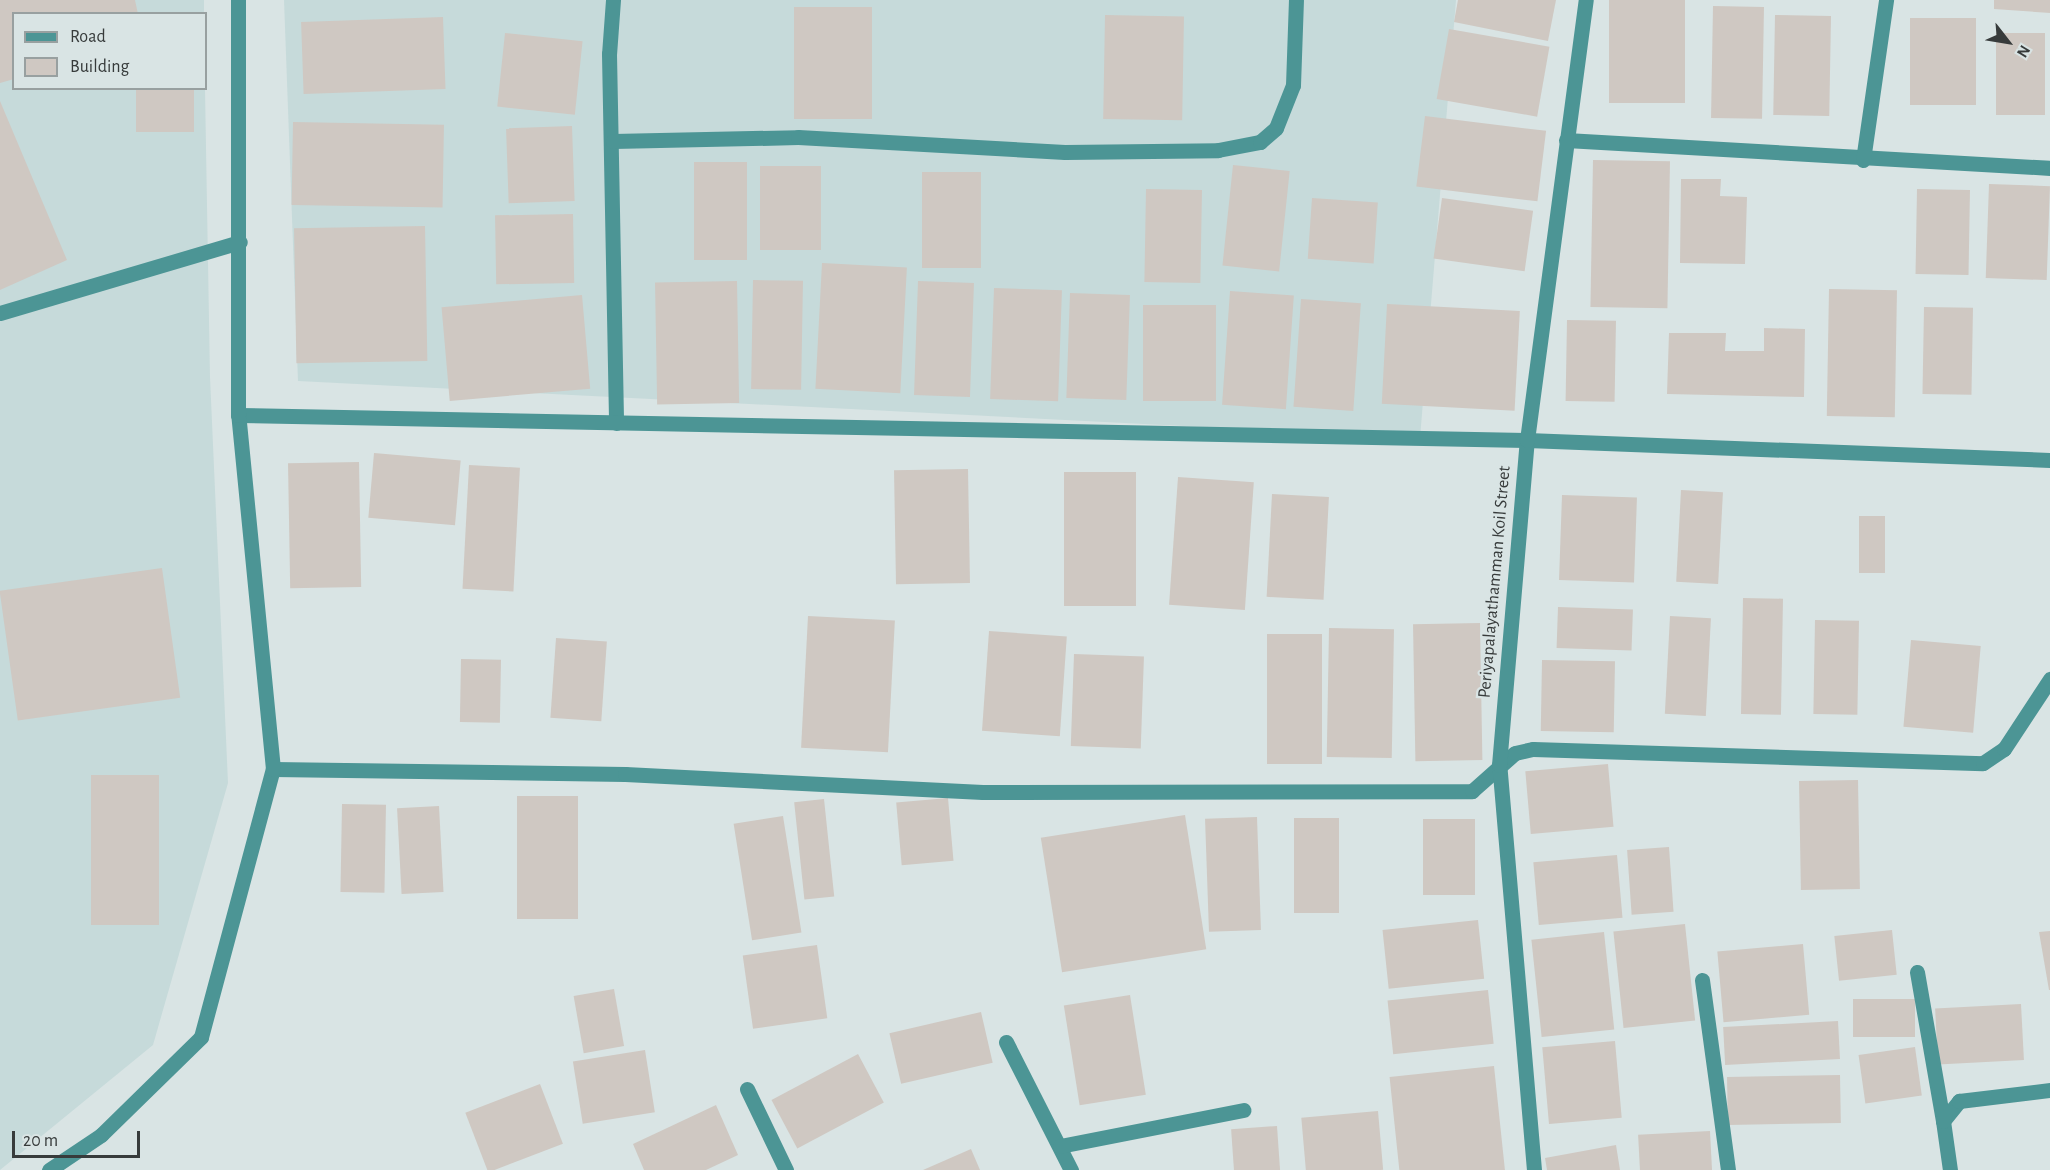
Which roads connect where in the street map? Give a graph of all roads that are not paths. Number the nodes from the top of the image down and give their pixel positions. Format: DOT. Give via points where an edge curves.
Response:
graph roads {
  1 [pos="238,0"];
  2 [pos="612,0"];
  3 [pos="1296,0"];
  4 [pos="1586,0"];
  5 [pos="1886,0"];
  6 [pos="1566,140"];
  7 [pos="613,141"];
  8 [pos="1863,160"];
  9 [pos="2050,168"];
  10 [pos="240,242"];
  11 [pos="0,313"];
  12 [pos="238,416"];
  13 [pos="616,423"];
  14 [pos="1527,440"];
  15 [pos="2050,460"];
  16 [pos="2050,680"];
  17 [pos="1499,765"];
  18 [pos="273,770"];
  19 [pos="1917,972"];
  20 [pos="1702,980"];
  21 [pos="1006,1042"];
  22 [pos="747,1089"];
  23 [pos="2050,1090"];
  24 [pos="1243,1110"];
  25 [pos="1943,1121"];
  26 [pos="1059,1146"];
  27 [pos="49,1170"];
  28 [pos="786,1170"];
  29 [pos="1071,1170"];
  30 [pos="1534,1170"];
  31 [pos="1728,1170"];
  32 [pos="1950,1170"];
  1 -- 10 [label="street"];
  2 -- 7 [label="street" via="609,54"];
  3 -- 7 [label="street" via="1293,85 1276,128 1260,142 1218,150 1065,152 798,137"];
  4 -- 6 [label="street, Periyapalayathamman Koil Street"];
  5 -- 8 [label="street"];
  6 -- 8 [label="street"];
  6 -- 14 [label="street, Periyapalayathamman Koil Street"];
  7 -- 13 [label="street"];
  8 -- 9 [label="street"];
  10 -- 11 [label="street"];
  10 -- 12 [label="street"];
  12 -- 13 [label="street"];
  12 -- 18 [label="street"];
  13 -- 14 [label="street"];
  14 -- 15 [label="street"];
  14 -- 17 [label="street, Periyapalayathamman Koil Street"];
  16 -- 17 [label="street" via="2004,749 1983,763 1573,747 1515,753"];
  17 -- 18 [label="street" via="1472,791 983,792 625,774"];
  17 -- 30 [label="street, Periyapalayathamman Koil Street"];
  18 -- 27 [label="street" via="201,1037 101,1135"];
  19 -- 25 [label="street"];
  20 -- 31 [label="street"];
  21 -- 26 [label="street"];
  22 -- 28 [label="street"];
  23 -- 25 [label="street" via="1959,1101"];
  24 -- 26 [label="street"];
  25 -- 32 [label="street"];
  26 -- 29 [label="street"];
}
